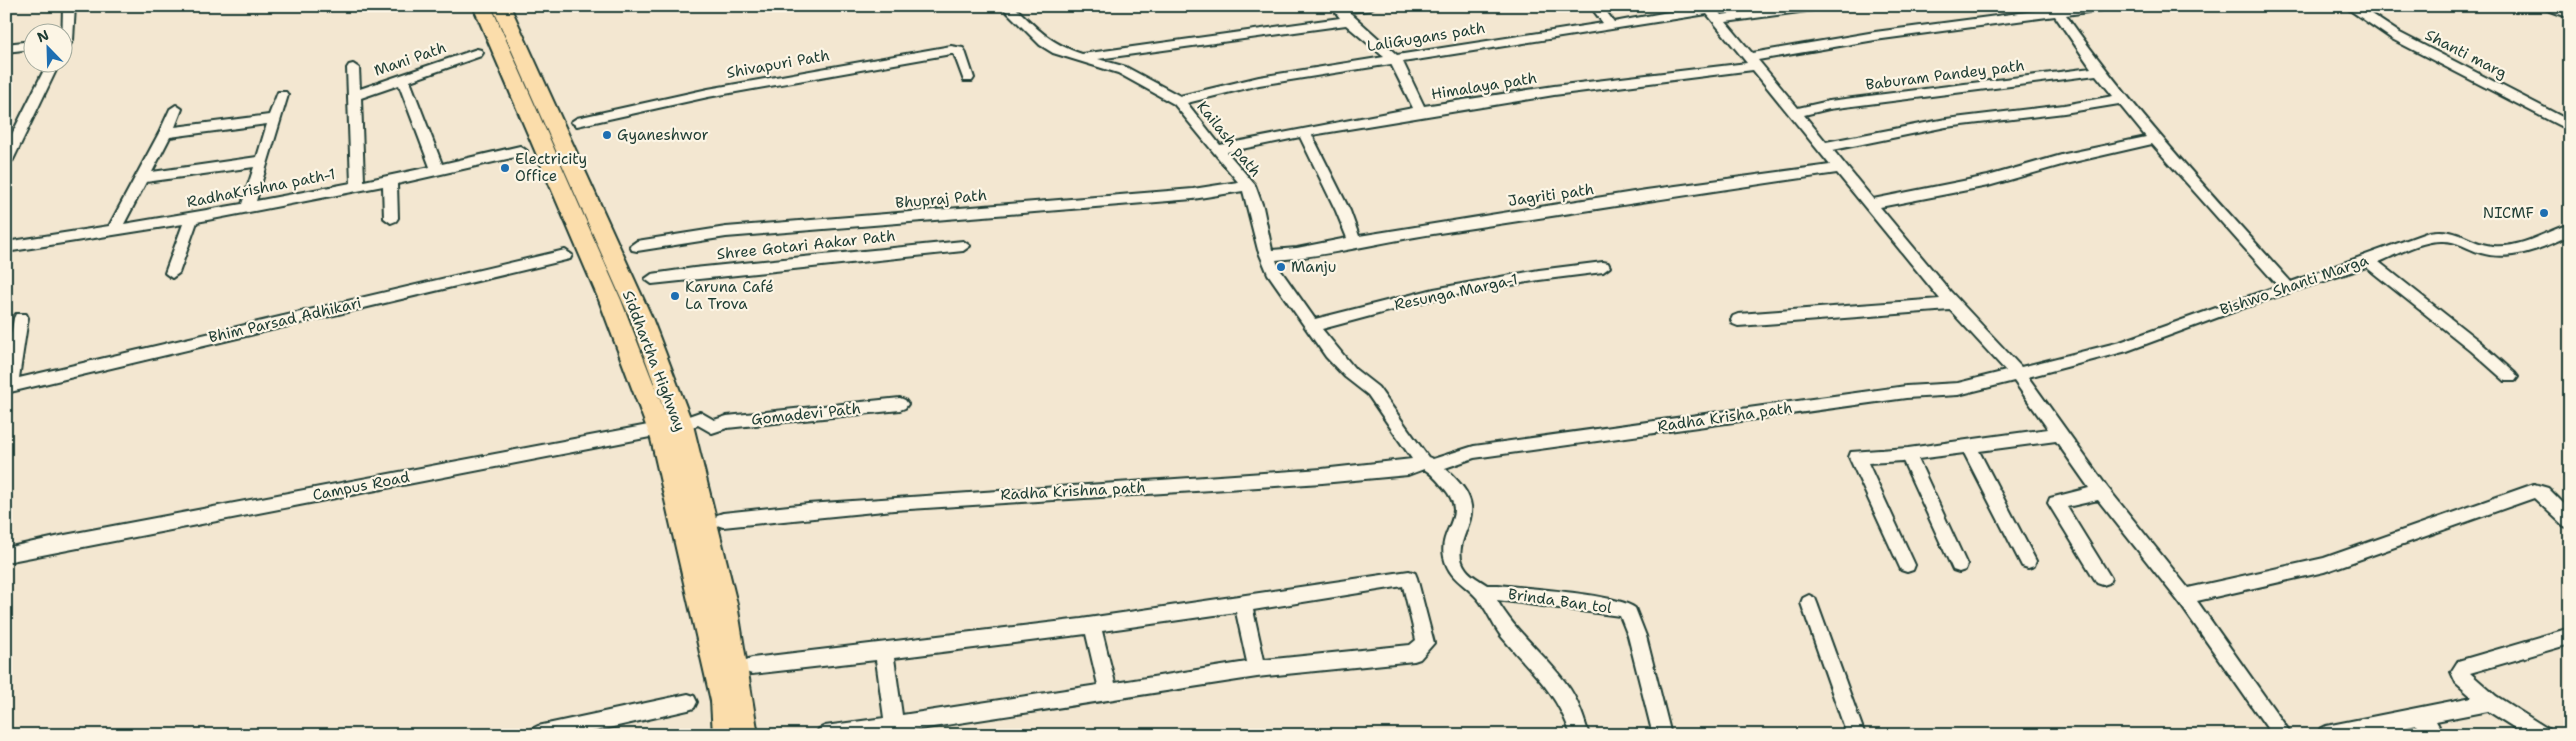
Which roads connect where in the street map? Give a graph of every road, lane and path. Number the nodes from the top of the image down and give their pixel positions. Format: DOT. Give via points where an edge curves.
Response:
graph roads {
  1 [pos="69,6"];
  2 [pos="482,6"];
  3 [pos="500,6"];
  4 [pos="1007,6"];
  5 [pos="1369,6"];
  6 [pos="1596,6"];
  7 [pos="1814,6"];
  8 [pos="2103,6"];
  9 [pos="2350,6"];
  10 [pos="2543,6"];
  11 [pos="1338,8"];
  12 [pos="2056,9"];
  13 [pos="2567,11"];
  14 [pos="1712,12"];
  15 [pos="67,22"];
  16 [pos="1349,22"];
  17 [pos="1612,26"];
  18 [pos="22,46"];
  19 [pos="6,48"];
  20 [pos="478,53"];
  21 [pos="1078,57"];
  22 [pos="1395,59"];
  23 [pos="1753,61"];
  24 [pos="353,68"];
  25 [pos="2099,71"];
  26 [pos="49,72"];
  27 [pos="968,78"];
  28 [pos="403,79"];
  29 [pos="282,95"];
  30 [pos="354,96"];
  31 [pos="2122,99"];
  32 [pos="1179,101"];
  33 [pos="176,109"];
  34 [pos="1421,112"];
  35 [pos="1796,113"];
  36 [pos="275,119"];
  37 [pos="577,122"];
  38 [pos="2570,127"];
  39 [pos="166,133"];
  40 [pos="1304,133"];
  41 [pos="2155,139"];
  42 [pos="1824,146"];
  43 [pos="1218,150"];
  44 [pos="520,151"];
  45 [pos="6,160"];
  46 [pos="262,161"];
  47 [pos="1841,168"];
  48 [pos="438,171"];
  49 [pos="142,178"];
  50 [pos="390,181"];
  51 [pos="358,186"];
  52 [pos="1248,186"];
  53 [pos="1870,204"];
  54 [pos="248,207"];
  55 [pos="192,217"];
  56 [pos="391,218"];
  57 [pos="113,232"];
  58 [pos="2567,234"];
  59 [pos="1355,242"];
  60 [pos="637,246"];
  61 [pos="963,246"];
  62 [pos="6,247"];
  63 [pos="565,255"];
  64 [pos="1267,255"];
  65 [pos="2366,259"];
  66 [pos="1603,267"];
  67 [pos="172,273"];
  68 [pos="652,279"];
  69 [pos="2287,288"];
  70 [pos="1952,304"];
  71 [pos="21,318"];
  72 [pos="1738,320"];
  73 [pos="1311,326"];
  74 [pos="2018,374"];
  75 [pos="2510,377"];
  76 [pos="8,387"];
  77 [pos="900,404"];
  78 [pos="670,427"];
  79 [pos="712,427"];
  80 [pos="2059,434"];
  81 [pos="1969,447"];
  82 [pos="1908,454"];
  83 [pos="1428,463"];
  84 [pos="2101,492"];
  85 [pos="723,520"];
  86 [pos="2570,521"];
  87 [pos="6,555"];
  88 [pos="2028,561"];
  89 [pos="1907,565"];
  90 [pos="1959,565"];
  91 [pos="2103,578"];
  92 [pos="1484,593"];
  93 [pos="2184,596"];
  94 [pos="1809,603"];
  95 [pos="1243,605"];
  96 [pos="1092,624"];
  97 [pos="2570,636"];
  98 [pos="884,652"];
  99 [pos="752,666"];
  100 [pos="1258,669"];
  101 [pos="1108,692"];
  102 [pos="688,702"];
  103 [pos="2490,702"];
  104 [pos="2421,716"];
  105 [pos="894,725"];
  106 [pos="2334,734"];
  107 [pos="538,735"];
  108 [pos="727,735"];
  109 [pos="744,735"];
  110 [pos="824,735"];
  111 [pos="1580,735"];
  112 [pos="1662,735"];
  113 [pos="1856,735"];
  114 [pos="2283,735"];
  115 [pos="2435,735"];
  116 [pos="2542,735"];
  1 -- 15 [label="street"];
  2 -- 78 [label="highway, Siddhartha Highway" via="610,300"];
  3 -- 78 [label="highway, Siddhartha Highway" via="641,318"];
  4 -- 21 [label="street, Kailash path" via="1044,42"];
  5 -- 11 [label="street"];
  6 -- 17 [label="street"];
  7 -- 14 [label="street, LaliGugans path"];
  8 -- 12 [label="street, Himalaya path"];
  9 -- 38 [label="street, Shanti marg" via="2396,36"];
  10 -- 13 [label="street"];
  11 -- 16 [label="street"];
  12 -- 23 [label="street, Himalaya path" via="1875,36"];
  12 -- 25 [label="street"];
  14 -- 17 [label="street, LaliGugans path"];
  14 -- 23 [label="street"];
  16 -- 21 [label="street"];
  16 -- 22 [label="street"];
  17 -- 22 [label="street, LaliGugans path"];
  18 -- 19 [label="street"];
  20 -- 28 [label="street, Mani Path"];
  21 -- 32 [label="street, Kailash path" via="1122,70"];
  22 -- 32 [label="street, LaliGugans path" via="1242,84"];
  22 -- 34 [label="street"];
  23 -- 34 [label="street, Himalaya path"];
  23 -- 35 [label="street"];
  24 -- 30 [label="street"];
  25 -- 31 [label="street"];
  25 -- 35 [label="street, Baburam Pandey path" via="1829,105"];
  26 -- 45 [label="street"];
  27 -- 37 [label="street, Shivapuri Path" via="959,51 951,50 708,93"];
  28 -- 30 [label="street, Mani Path"];
  28 -- 48 [label="street"];
  29 -- 36 [label="street"];
  30 -- 51 [label="street"];
  31 -- 41 [label="street"];
  31 -- 42 [label="street" via="1946,122"];
  32 -- 43 [label="street, Kailash path"];
  33 -- 39 [label="street"];
  34 -- 40 [label="street, Himalaya path"];
  35 -- 42 [label="street"];
  36 -- 39 [label="street"];
  36 -- 46 [label="street"];
  39 -- 49 [label="street"];
  40 -- 43 [label="street, Himalaya path"];
  40 -- 59 [label="street"];
  41 -- 53 [label="street" via="2065,159 1988,181"];
  41 -- 69 [label="street"];
  42 -- 47 [label="street"];
  43 -- 52 [label="street, Kailash path"];
  44 -- 48 [label="street, RadhaKrishna path-1"];
  46 -- 49 [label="street"];
  46 -- 54 [label="street"];
  47 -- 53 [label="street"];
  47 -- 59 [label="street, Jagriti path" via="1646,195"];
  48 -- 50 [label="street, RadhaKrishna path-1"];
  49 -- 57 [label="street"];
  50 -- 51 [label="street, RadhaKrishna path-1"];
  50 -- 56 [label="street"];
  51 -- 54 [label="street, RadhaKrishna path-1"];
  52 -- 60 [label="street, Bhupraj Path" via="1174,196 726,232"];
  52 -- 64 [label="street, Kailash path"];
  53 -- 70 [label="street"];
  54 -- 55 [label="street, RadhaKrishna path-1"];
  55 -- 57 [label="street, RadhaKrishna path-1"];
  55 -- 67 [label="street"];
  57 -- 62 [label="street, RadhaKrishna path-1"];
  58 -- 65 [label="street, Bishwo Shanti Marga" via="2512,250 2492,251 2456,236 2442,234"];
  59 -- 64 [label="street, Jagriti path"];
  61 -- 68 [label="street, Shree Gotari Aakar Path"];
  63 -- 76 [label="street, Bhim Parsad Adhikari"];
  64 -- 73 [label="street, Kailash path" via="1273,270"];
  65 -- 69 [label="street, Bishwo Shanti Marga"];
  65 -- 75 [label="street"];
  66 -- 73 [label="street, Resunga Marga-1" via="1434,294"];
  69 -- 74 [label="street, Bishwo Shanti Marga" via="2122,347"];
  70 -- 72 [label="street"];
  70 -- 74 [label="street"];
  71 -- 76 [label="street"];
  73 -- 83 [label="street, Kailash path" via="1330,353 1373,391"];
  74 -- 80 [label="street"];
  74 -- 83 [label="street, Radha Krisha path" via="1958,389 1906,392 1483,450"];
  77 -- 79 [label="street, Gomadevi Path" via="727,422"];
  78 -- 79 [label="street, Campus Road" via="700,418"];
  78 -- 87 [label="street, Campus Road"];
  78 -- 108 [label="highway, Siddhartha Highway" via="724,700"];
  78 -- 109 [label="highway, Siddhartha Highway" via="724,604"];
  80 -- 81 [label="street"];
  80 -- 84 [label="street"];
  81 -- 82 [label="street"];
  81 -- 88 [label="street"];
  82 -- 89 [label="street" via="1857,457"];
  82 -- 90 [label="street"];
  83 -- 85 [label="street, Radha Krishna path" via="1310,478 961,498 801,510"];
  83 -- 92 [label="street, Kailash path" via="1458,490 1464,502 1463,516 1452,543 1453,560 1458,572"];
  84 -- 91 [label="street" via="2056,503"];
  84 -- 93 [label="street"];
  86 -- 93 [label="street" via="2542,493 2534,491 2324,565"];
  92 -- 111 [label="street" via="1500,620 1561,690"];
  92 -- 112 [label="street, Brinda Ban tol" via="1498,592 1624,609 1629,613 1637,636"];
  93 -- 114 [label="street"];
  94 -- 113 [label="street"];
  95 -- 96 [label="street"];
  95 -- 100 [label="street"];
  95 -- 100 [label="street" via="1408,578 1424,643 1414,653"];
  96 -- 98 [label="street"];
  96 -- 101 [label="street"];
  97 -- 103 [label="street" via="2464,667 2460,672 2462,677"];
  98 -- 99 [label="street"];
  98 -- 105 [label="street"];
  100 -- 101 [label="street"];
  101 -- 105 [label="street"];
  102 -- 107 [label="street"];
  103 -- 104 [label="street"];
  103 -- 116 [label="street"];
  104 -- 106 [label="street"];
  104 -- 115 [label="street"];
  105 -- 110 [label="street"];
}
